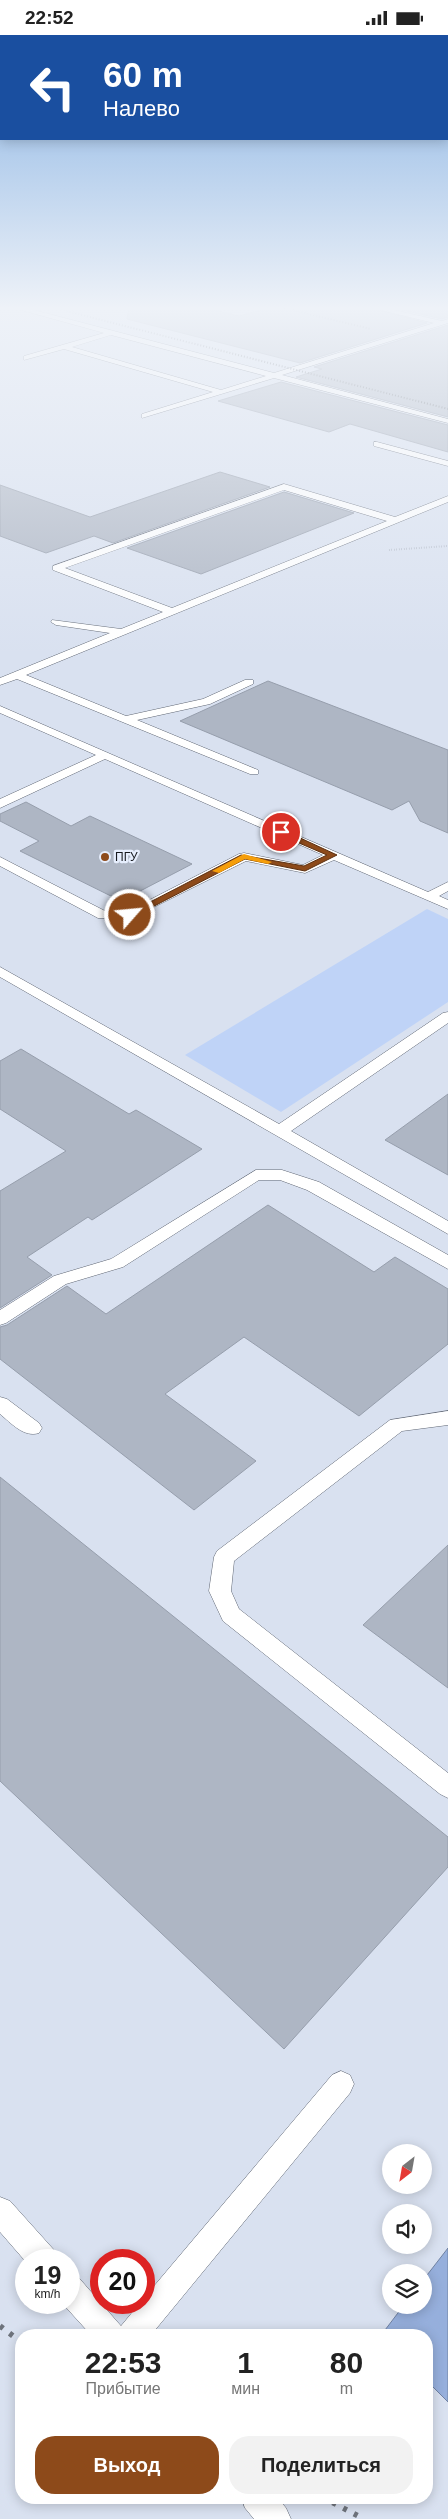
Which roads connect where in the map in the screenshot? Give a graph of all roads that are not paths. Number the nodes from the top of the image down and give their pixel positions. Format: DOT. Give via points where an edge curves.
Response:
graph roads {
  1 [pos="377,444"];
  2 [pos="448,464"];
  3 [pos="448,499"];
  4 [pos="395,520"];
  5 [pos="172,611"];
  6 [pos="56,622"];
  7 [pos="121,632"];
  8 [pos="17,675"];
  9 [pos="0,682"];
  10 [pos="248,682"];
  11 [pos="0,709"];
  12 [pos="127,719"];
  13 [pos="105,755"];
  14 [pos="254,772"];
  15 [pos="0,804"];
  16 [pos="333,855"];
  17 [pos="0,861"];
  18 [pos="448,885"];
  19 [pos="428,897"];
  20 [pos="448,905"];
  21 [pos="0,971"];
  22 [pos="448,1016"];
  23 [pos="279,1132"];
  24 [pos="448,1229"];
  25 [pos="448,1263"];
  26 [pos="0,1319"];
  27 [pos="0,1404"];
  28 [pos="448,1418"];
  29 [pos="32,1428"];
  30 [pos="448,1787"];
  31 [pos="341,2084"];
  32 [pos="0,2211"];
  33 [pos="34,2249"];
  34 [pos="80,2301"];
  35 [pos="105,2329"];
  36 [pos="137,2329"];
  37 [pos="262,2504"];
  38 [pos="275,2519"];
  1 -- 2 [label="lane"];
  3 -- 4 [label="lane"];
  4 -- 5 [label="lane"];
  4 -- 5 [label="lane" via="284,487 56,568"];
  5 -- 7 [label="lane"];
  6 -- 7 [label="lane"];
  7 -- 8 [label="lane"];
  8 -- 9 [label="lane"];
  8 -- 12 [label="lane"];
  10 -- 12 [label="lane" via="206,702"];
  11 -- 13 [label="lane"];
  12 -- 14 [label="lane"];
  13 -- 15 [label="lane"];
  13 -- 16 [label="lane"];
  16 -- 17 [label="lane" via="305,869 244,857 130,915 103,915"];
  16 -- 19 [label="lane"];
  18 -- 19 [label="lane"];
  19 -- 20 [label="lane"];
  21 -- 23 [label="lane"];
  22 -- 23 [label="lane"];
  23 -- 24 [label="lane"];
  25 -- 26 [label="lane" via="313,1186 282,1175 256,1175 117,1263 60,1280"];
  27 -- 29 [label="lane"];
  28 -- 30 [label="lane" via="398,1425 224,1557 220,1591 232,1615"];
  31 -- 36 [label="lane"];
  32 -- 33 [label="lane"];
  34 -- 35 [label="lane"];
  37 -- 38 [label="lane"];
}
